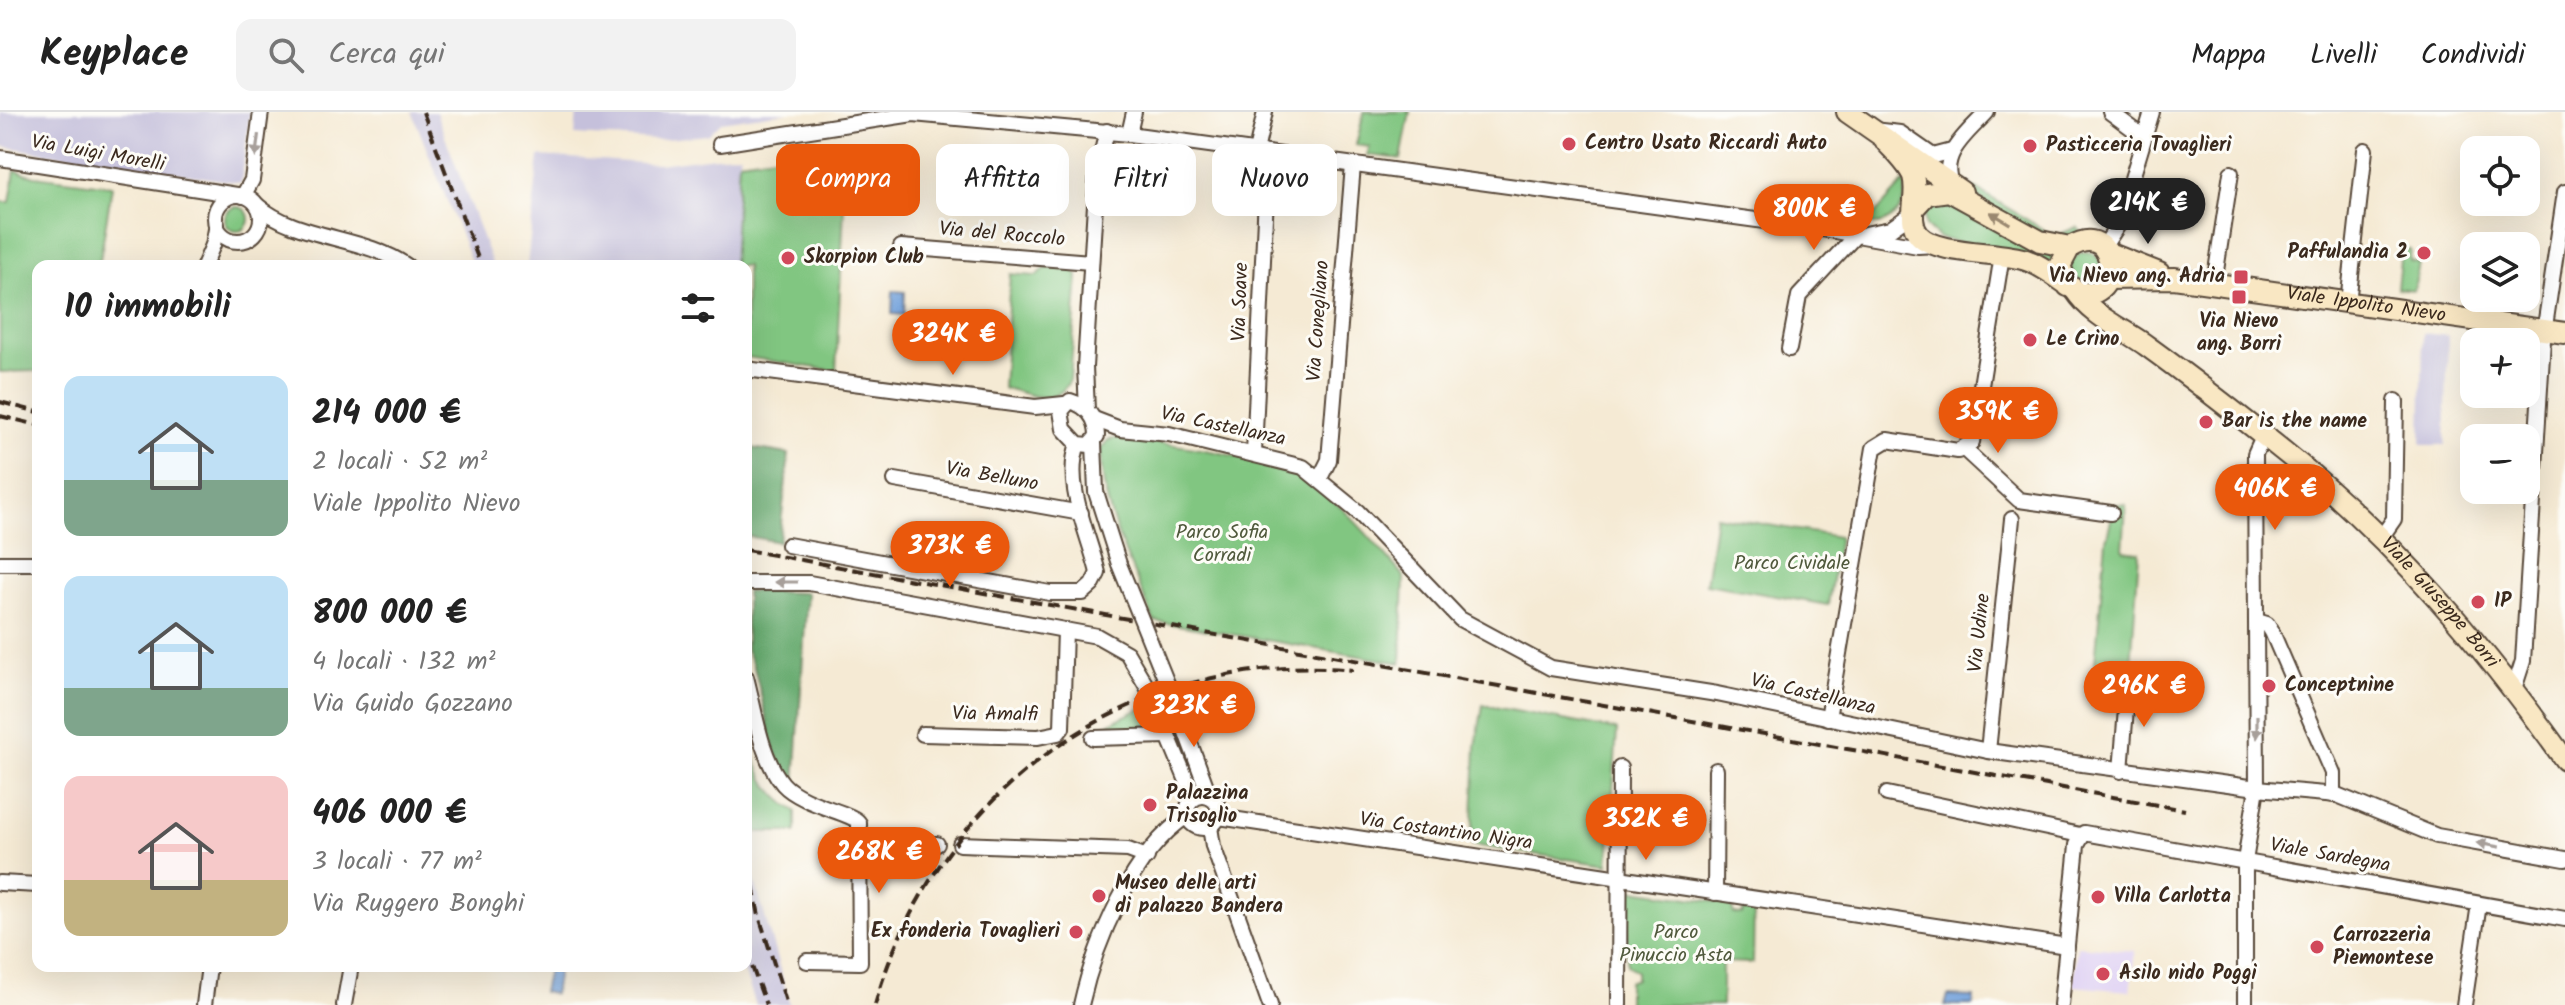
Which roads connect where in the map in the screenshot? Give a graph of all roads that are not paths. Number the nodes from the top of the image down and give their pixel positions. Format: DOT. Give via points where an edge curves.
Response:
graph roads {
  1 [pos="261,112"];
  2 [pos="1134,112"];
  3 [pos="1265,112"];
  4 [pos="1847,112"];
  5 [pos="1987,112"];
  6 [pos="2110,112"];
  7 [pos="2152,112"];
  8 [pos="910,113"];
  9 [pos="1107,131"];
  10 [pos="1129,134"];
  11 [pos="1878,136"];
  12 [pos="2144,137"];
  13 [pos="720,144"];
  14 [pos="1263,144"];
  15 [pos="1212,145"];
  16 [pos="2365,150"];
  17 [pos="1952,151"];
  18 [pos="0,158"];
  19 [pos="1337,163"];
  20 [pos="1353,165"];
  21 [pos="2231,173"];
  22 [pos="1952,185"];
  23 [pos="190,189"];
  24 [pos="2565,192"];
  25 [pos="240,195"];
  26 [pos="1970,200"];
  27 [pos="257,205"];
  28 [pos="1915,209"];
  29 [pos="1260,216"];
  30 [pos="216,219"];
  31 [pos="286,223"];
  32 [pos="258,229"];
  33 [pos="1856,235"];
  34 [pos="238,240"];
  35 [pos="1937,245"];
  36 [pos="901,247"];
  37 [pos="2070,247"];
  38 [pos="2104,250"];
  39 [pos="2002,255"];
  40 [pos="206,260"];
  41 [pos="210,260"];
  42 [pos="395,260"];
  43 [pos="1091,262"];
  44 [pos="2174,278"];
  45 [pos="2105,283"];
  46 [pos="2214,284"];
  47 [pos="2072,288"];
  48 [pos="2348,303"];
  49 [pos="2555,331"];
  50 [pos="2144,343"];
  51 [pos="1789,349"];
  52 [pos="1085,367"];
  53 [pos="752,370"];
  54 [pos="2396,401"];
  55 [pos="1067,402"];
  56 [pos="1035,407"];
  57 [pos="1090,414"];
  58 [pos="1061,421"];
  59 [pos="1120,429"];
  60 [pos="2263,436"];
  61 [pos="1087,442"];
  62 [pos="1964,449"];
  63 [pos="1254,453"];
  64 [pos="1320,478"];
  65 [pos="895,480"];
  66 [pos="1081,513"];
  67 [pos="2111,513"];
  68 [pos="2012,519"];
  69 [pos="2380,539"];
  70 [pos="788,545"];
  71 [pos="0,563"];
  72 [pos="32,563"];
  73 [pos="752,583"];
  74 [pos="2257,621"];
  75 [pos="1065,630"];
  76 [pos="2128,684"];
  77 [pos="2514,689"];
  78 [pos="752,696"];
  79 [pos="1828,718"];
  80 [pos="923,734"];
  81 [pos="1168,736"];
  82 [pos="1093,738"];
  83 [pos="1988,751"];
  84 [pos="2565,760"];
  85 [pos="1620,768"];
  86 [pos="1716,770"];
  87 [pos="2121,771"];
  88 [pos="2257,788"];
  89 [pos="1887,794"];
  90 [pos="2333,795"];
  91 [pos="1210,797"];
  92 [pos="1194,798"];
  93 [pos="1187,816"];
  94 [pos="1215,822"];
  95 [pos="2084,834"];
  96 [pos="860,843"];
  97 [pos="937,844"];
  98 [pos="960,844"];
  99 [pos="1147,857"];
  100 [pos="2565,859"];
  101 [pos="2245,861"];
  102 [pos="1617,877"];
  103 [pos="0,883"];
  104 [pos="32,885"];
  105 [pos="1715,893"];
  106 [pos="2479,904"];
  107 [pos="2565,919"];
  108 [pos="2067,946"];
  109 [pos="807,961"];
  110 [pos="208,972"];
  111 [pos="350,972"];
  112 [pos="204,1005"];
  113 [pos="344,1005"];
  114 [pos="1081,1005"];
  115 [pos="1270,1005"];
  116 [pos="1619,1005"];
  117 [pos="2061,1005"];
  118 [pos="2245,1005"];
  119 [pos="2464,1005"];
  1 -- 25 [label="street, one-way" via="252,180"];
  2 -- 10 [label="street"];
  3 -- 14 [label="street, Via Soave"];
  4 -- 11 [label="main road"];
  5 -- 17 [label="street"];
  6 -- 12 [label="street"];
  7 -- 12 [label="street"];
  8 -- 9 [label="street"];
  8 -- 13 [label="street"];
  9 -- 10 [label="street"];
  9 -- 43 [label="street" via="1097,172"];
  10 -- 15 [label="street"];
  11 -- 17 [label="street" via="1900,133 1933,156"];
  11 -- 22 [label="main road"];
  11 -- 28 [label="main road" via="1912,174"];
  12 -- 38 [label="street" via="2118,225"];
  16 -- 48 [label="street"];
  17 -- 22 [label="street"];
  18 -- 23 [label="street, Via Luigi Morelli"];
  19 -- 20 [label="street"];
  20 -- 33 [label="street"];
  20 -- 64 [label="street, Via Conegliano" via="1329,460"];
  21 -- 46 [label="street"];
  22 -- 26 [label="main road"];
  23 -- 25 [label="street, Via Luigi Morelli"];
  23 -- 30 [label="street" via="201,195"];
  24 -- 49 [label="street"];
  25 -- 27 [label="street"];
  25 -- 30 [label="street" via="223,201"];
  26 -- 28 [label="main road" via="1939,190 1924,196"];
  37 -- 26 [label="main road, one-way" via="2040,241"];
  27 -- 31 [label="street"];
  27 -- 32 [label="street"];
  28 -- 33 [label="street" via="1890,229"];
  28 -- 35 [label="main road" via="1917,232"];
  29 -- 63 [label="street, Via Soave"];
  30 -- 34 [label="street" via="224,235"];
  30 -- 40 [label="street"];
  31 -- 32 [label="street"];
  31 -- 42 [label="street" via="364,244"];
  32 -- 34 [label="street"];
  33 -- 35 [label="street"];
  33 -- 51 [label="street" via="1799,296"];
  34 -- 41 [label="street"];
  35 -- 39 [label="main road, Viale Giuseppe Borri"];
  36 -- 43 [label="street, Via del Roccolo"];
  37 -- 38 [label="main road" via="2089,242"];
  37 -- 47 [label="main road" via="2060,266"];
  38 -- 44 [label="main road, Viale Ippolito Nievo"];
  38 -- 45 [label="main road" via="2111,267"];
  39 -- 47 [label="main road, Viale Giuseppe Borri" via="2030,262"];
  39 -- 62 [label="street" via="1974,437"];
  43 -- 52 [label="street, Via del Roccolo"];
  44 -- 45 [label="main road, Viale Ippolito Nievo"];
  44 -- 46 [label="main road, Viale Ippolito Nievo"];
  45 -- 47 [label="main road" via="2089,293"];
  45 -- 50 [label="main road, Viale Giuseppe Borri" via="2107,306"];
  46 -- 48 [label="main road, Viale Ippolito Nievo"];
  47 -- 50 [label="main road, Viale Giuseppe Borri" via="2110,324"];
  48 -- 49 [label="main road, Viale Ippolito Nievo"];
  49 -- 77 [label="street" via="2523,661"];
  50 -- 60 [label="main road, Viale Giuseppe Borri"];
  52 -- 55 [label="street, Via del Roccolo"];
  52 -- 57 [label="street, Via del Roccolo"];
  53 -- 56 [label="street"];
  54 -- 69 [label="street" via="2394,519"];
  55 -- 56 [label="street"];
  55 -- 57 [label="street, Via Castellanza"];
  55 -- 58 [label="street, Via del Roccolo"];
  56 -- 58 [label="street"];
  57 -- 59 [label="street, Via Castellanza"];
  57 -- 61 [label="street, Via del Roccolo"];
  58 -- 61 [label="street"];
  59 -- 61 [label="street, Via Castellanza"];
  59 -- 63 [label="street, Via Castellanza"];
  60 -- 69 [label="main road, Viale Giuseppe Borri"];
  60 -- 74 [label="street" via="2255,459"];
  61 -- 66 [label="street" via="1072,463"];
  61 -- 91 [label="street, bridge" via="1119,564"];
  62 -- 67 [label="street" via="2019,500"];
  62 -- 79 [label="street" via="1887,440 1874,448"];
  63 -- 64 [label="street, Via Castellanza" via="1298,464"];
  64 -- 79 [label="street, Via Castellanza" via="1450,611 1545,665"];
  65 -- 66 [label="street, Via Belluno"];
  66 -- 70 [label="street" via="1098,573 1090,588 1079,594 1039,592"];
  68 -- 83 [label="street, Via Udine"];
  69 -- 77 [label="main road, Viale Giuseppe Borri" via="2439,599"];
  71 -- 72 [label="street"];
  75 -- 73 [label="street, one-way" via="809,583"];
  74 -- 88 [label="street, one-way"];
  74 -- 90 [label="street" via="2268,625 2278,646 2333,773"];
  75 -- 80 [label="street, Via Amalfi" via="1058,733"];
  75 -- 81 [label="street" via="1120,647 1136,664"];
  76 -- 87 [label="street"];
  77 -- 84 [label="main road, Viale Giuseppe Borri"];
  78 -- 96 [label="street" via="776,774 805,801 856,817"];
  79 -- 83 [label="street, Via Castellanza"];
  81 -- 82 [label="street"];
  81 -- 92 [label="street"];
  83 -- 87 [label="street, Via Castellanza"];
  85 -- 102 [label="street"];
  86 -- 105 [label="street"];
  87 -- 88 [label="street, Via Castellanza"];
  88 -- 90 [label="street, Via Castellanza"];
  88 -- 101 [label="street"];
  89 -- 95 [label="street, Viale Sardegna"];
  100 -- 90 [label="street, Via Castellanza, one-way" via="2437,836"];
  91 -- 92 [label="street"];
  91 -- 94 [label="street" via="1219,808"];
  92 -- 93 [label="street"];
  93 -- 94 [label="street" via="1196,827"];
  93 -- 99 [label="street"];
  94 -- 102 [label="street, Via Costantino Nigra"];
  94 -- 115 [label="street" via="1213,846"];
  95 -- 101 [label="street, Viale Sardegna"];
  95 -- 108 [label="street"];
  96 -- 97 [label="street"];
  96 -- 109 [label="street" via="860,962"];
  98 -- 99 [label="street" via="1123,850"];
  99 -- 114 [label="street" via="1104,935"];
  101 -- 106 [label="street, Viale Sardegna"];
  101 -- 118 [label="street"];
  102 -- 105 [label="street, Via Costantino Nigra"];
  102 -- 116 [label="street"];
  103 -- 104 [label="street"];
  105 -- 108 [label="street, Via Costantino Nigra"];
  106 -- 107 [label="street, Viale Sardegna"];
  106 -- 119 [label="street"];
  108 -- 117 [label="street"];
  110 -- 112 [label="street"];
  111 -- 113 [label="street"];
}
